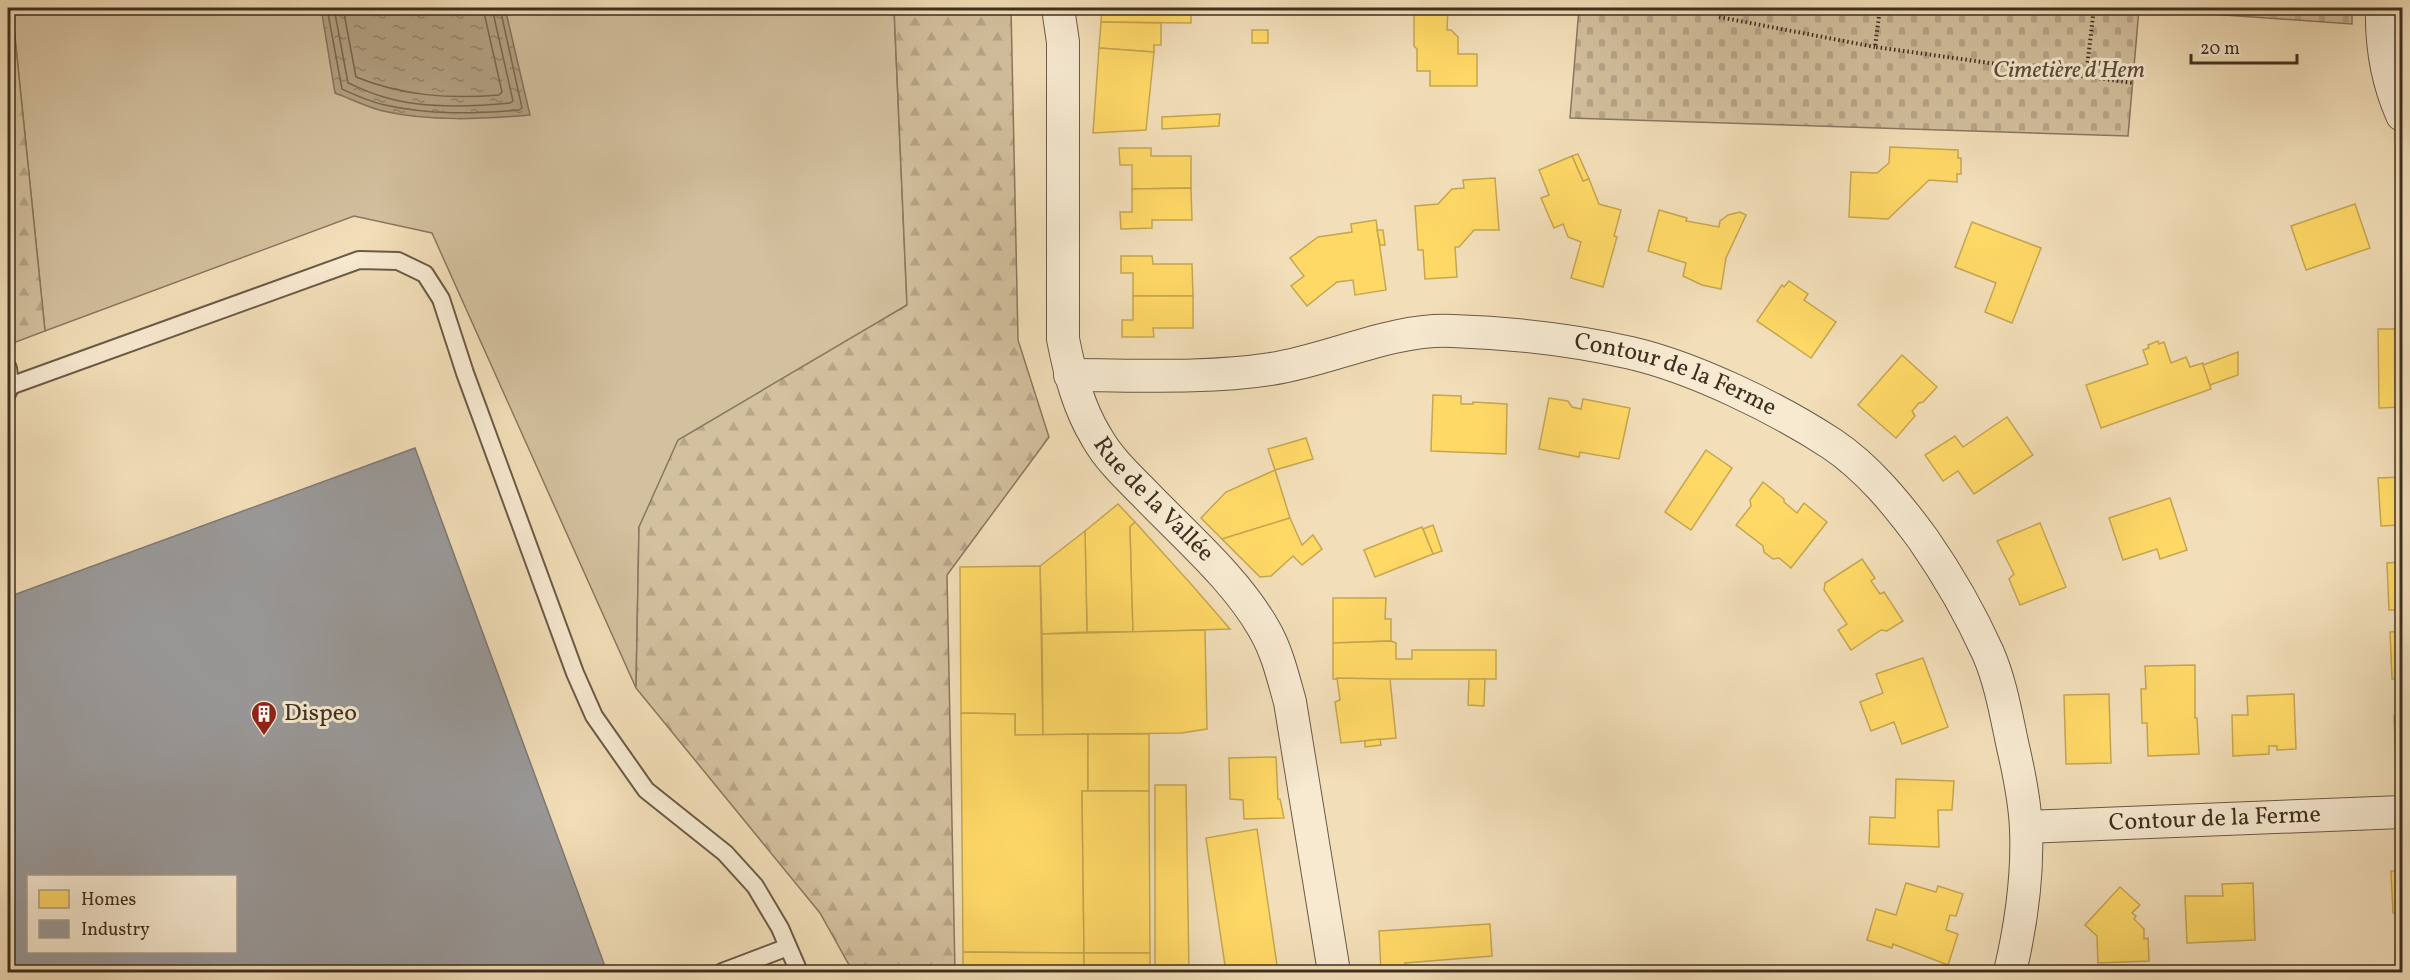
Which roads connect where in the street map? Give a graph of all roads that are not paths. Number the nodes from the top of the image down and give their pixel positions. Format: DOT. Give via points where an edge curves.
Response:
graph roads {
  1 [pos="1058,8"];
  2 [pos="2382,8"];
  3 [pos="2403,115"];
  4 [pos="8,368"];
  5 [pos="1070,375"];
  6 [pos="8,389"];
  7 [pos="2403,812"];
  8 [pos="2026,827"];
  9 [pos="788,947"];
  10 [pos="722,972"];
  11 [pos="799,972"];
  12 [pos="1334,972"];
  13 [pos="2010,972"];
  1 -- 5 [label="street, Rue de la Vallée" via="1063,42 1063,339"];
  2 -- 3 [label="street" via="2385,60"];
  4 -- 6 [label="lane"];
  5 -- 8 [label="street, Contour de la Ferme" via="1275,369 1414,334 1450,330 1582,343 1634,354 1688,371 1743,396 1834,446 1860,466 1938,560 1989,655 2017,765"];
  5 -- 12 [label="street, Rue de la Vallée" via="1082,410 1116,465 1245,600 1265,629 1278,659 1292,712"];
  6 -- 9 [label="lane" via="359,260 398,261 425,274 441,299 575,674 594,716 646,790 724,853 755,886"];
  7 -- 8 [label="street, Contour de la Ferme"];
  8 -- 13 [label="street, Contour de la Ferme" via="2025,886"];
  9 -- 10 [label="lane"];
  9 -- 11 [label="lane"];
}
